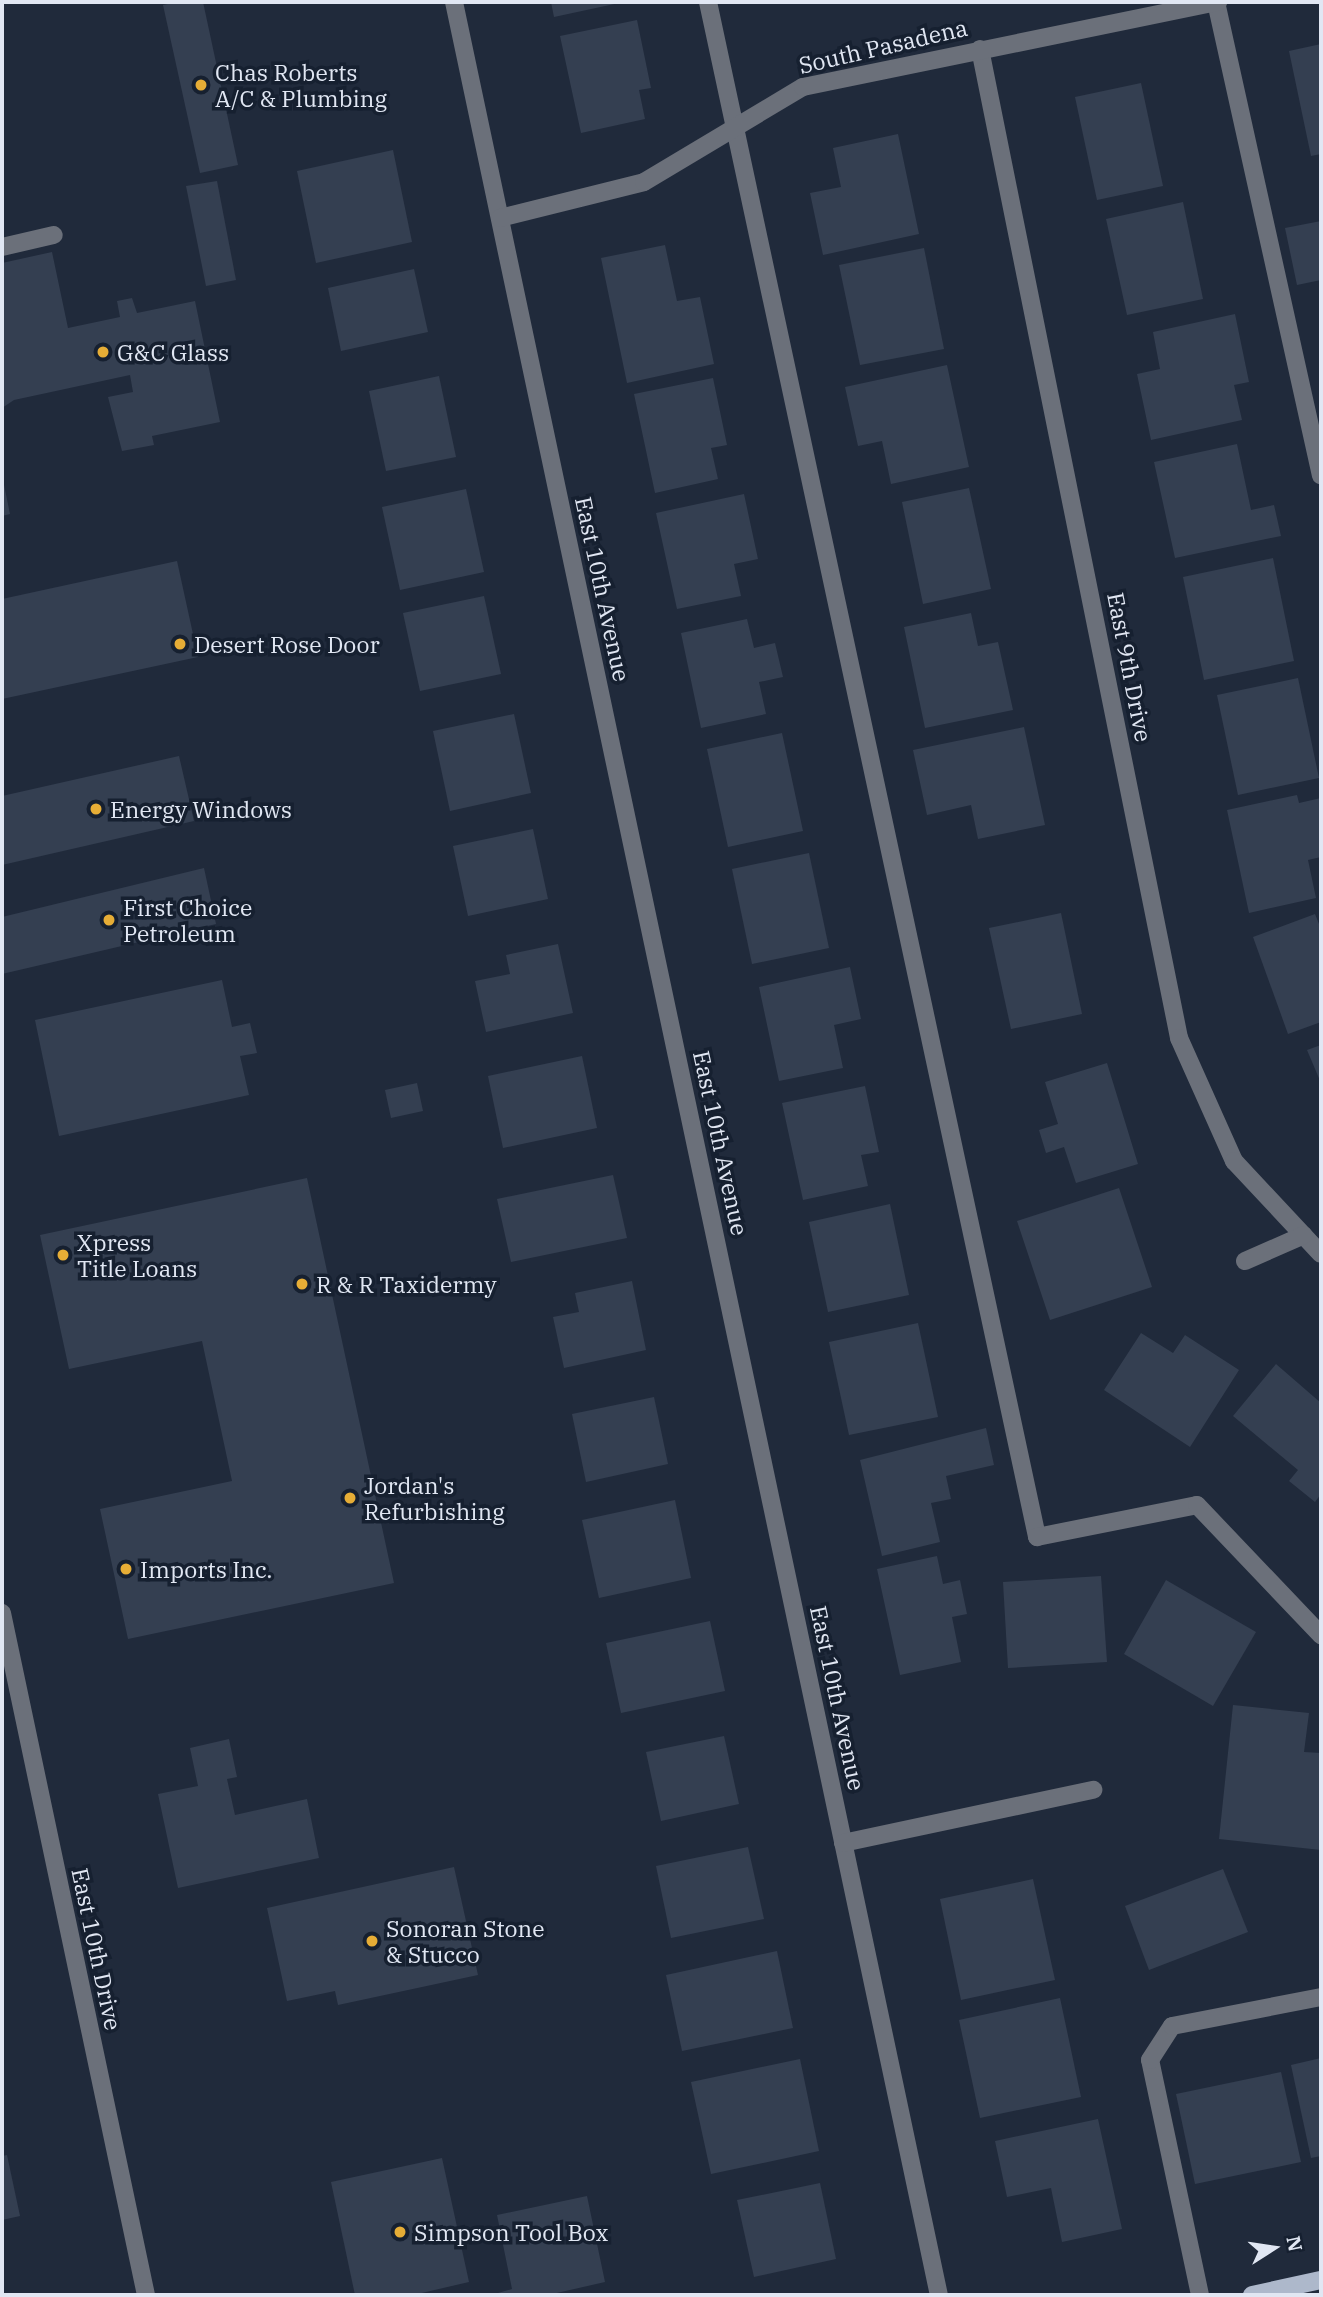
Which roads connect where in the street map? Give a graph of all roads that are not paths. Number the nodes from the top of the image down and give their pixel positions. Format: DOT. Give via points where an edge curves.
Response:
graph roads {
  1 [pos="454,2"];
  2 [pos="708,2"];
  3 [pos="1217,2"];
  4 [pos="981,49"];
  5 [pos="734,128"];
  6 [pos="500,218"];
  7 [pos="54,235"];
  8 [pos="2,247"];
  9 [pos="1321,476"];
  10 [pos="1304,1235"];
  11 [pos="1321,1254"];
  12 [pos="1245,1261"];
  13 [pos="2,1614"];
  14 [pos="1321,1635"];
  15 [pos="1093,1790"];
  16 [pos="843,1843"];
  17 [pos="1321,1997"];
  18 [pos="1321,2280"];
  19 [pos="146,2295"];
  20 [pos="939,2295"];
  21 [pos="1200,2295"];
  22 [pos="1252,2295"];
  1 -- 6 [label="street, East 10th Avenue"];
  2 -- 5 [label="street"];
  3 -- 4 [label="street, South Pasadena"];
  3 -- 9 [label="street"];
  4 -- 5 [label="street, South Pasadena" via="803,87"];
  4 -- 10 [label="street, East 9th Drive" via="1179,1038 1234,1161"];
  5 -- 6 [label="street, South Pasadena" via="644,182"];
  5 -- 14 [label="street" via="1037,1537 1197,1505"];
  6 -- 16 [label="street, East 10th Avenue"];
  7 -- 8 [label="street"];
  10 -- 11 [label="street, East 9th Drive"];
  10 -- 12 [label="street"];
  13 -- 19 [label="street, East 10th Drive"];
  15 -- 16 [label="street"];
  16 -- 20 [label="street, East 10th Avenue"];
  17 -- 21 [label="street" via="1172,2026 1150,2060"];
  18 -- 22 [label="main road"];
}
